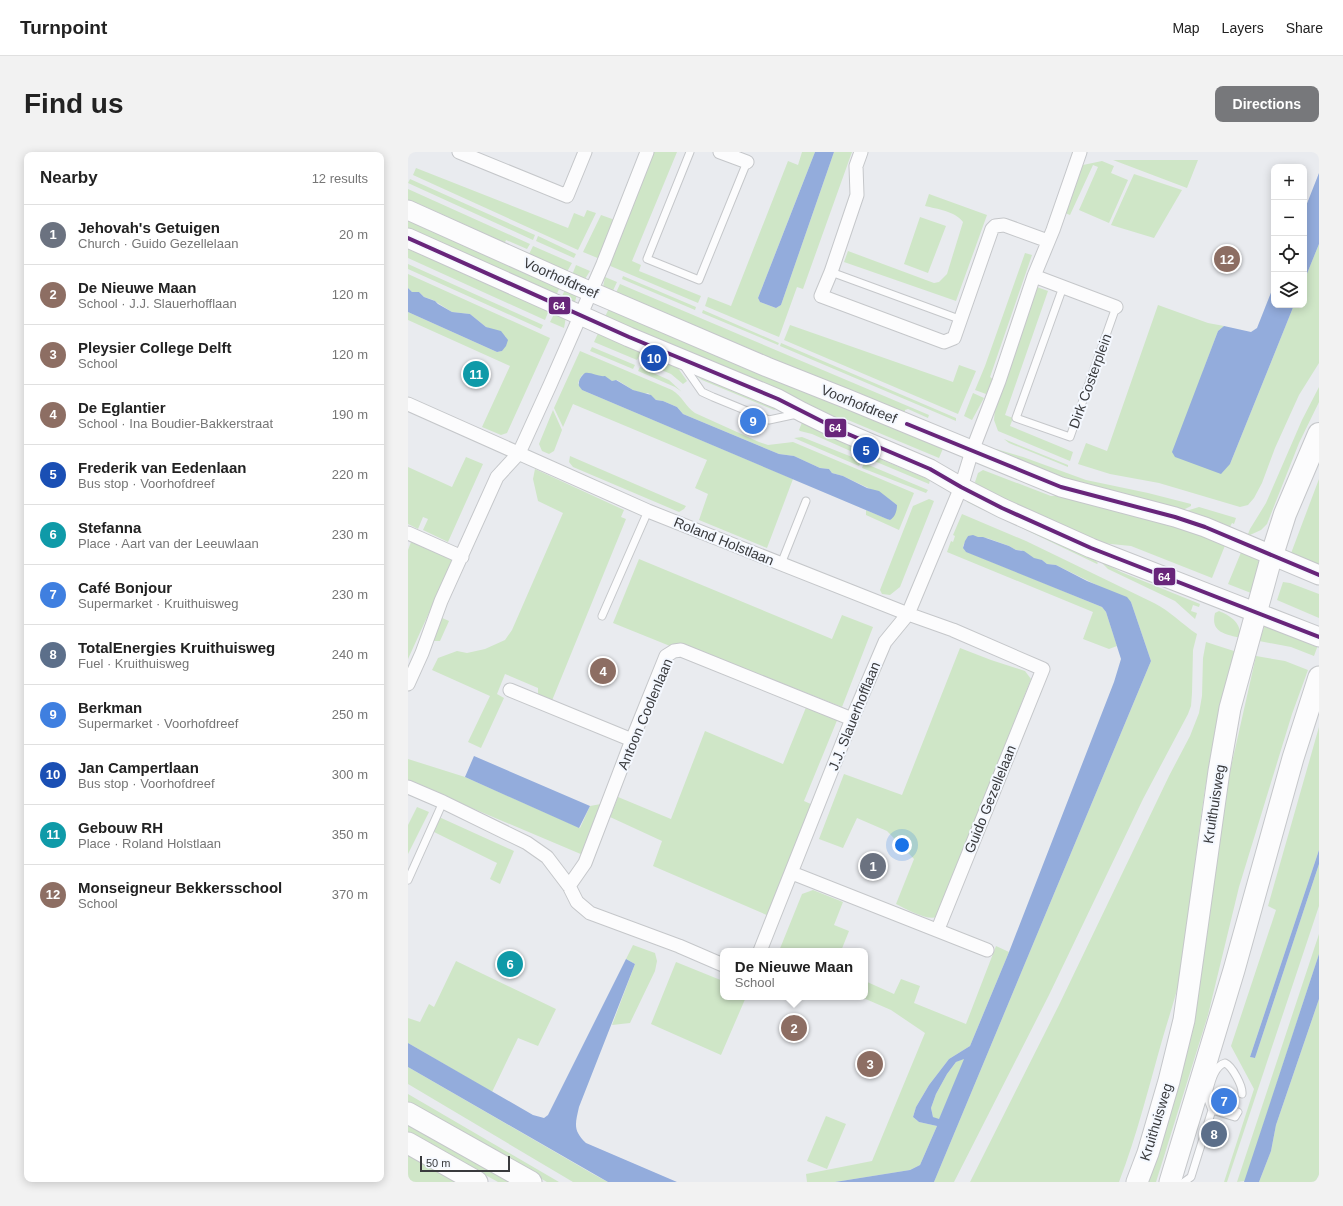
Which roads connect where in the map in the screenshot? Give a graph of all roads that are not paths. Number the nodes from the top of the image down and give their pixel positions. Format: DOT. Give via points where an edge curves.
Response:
graph roads {
  1 [pos="459,152"];
  2 [pos="585,152"];
  3 [pos="647,152"];
  4 [pos="690,152"];
  5 [pos="720,152"];
  6 [pos="861,152"];
  7 [pos="1080,152"];
  8 [pos="746,162"];
  9 [pos="408,210"];
  10 [pos="408,238"];
  11 [pos="1048,241"];
  12 [pos="831,272"];
  13 [pos="1034,276"];
  14 [pos="1063,287"];
  15 [pos="591,292"];
  16 [pos="1116,307"];
  17 [pos="580,316"];
  18 [pos="959,319"];
  19 [pos="408,404"];
  20 [pos="1319,434"];
  21 [pos="972,451"];
  22 [pos="519,453"];
  23 [pos="961,486"];
  24 [pos="806,501"];
  25 [pos="648,511"];
  26 [pos="408,533"];
  27 [pos="1272,555"];
  28 [pos="462,557"];
  29 [pos="782,564"];
  30 [pos="1319,575"];
  31 [pos="1257,613"];
  32 [pos="908,614"];
  33 [pos="602,616"];
  34 [pos="1319,637"];
  35 [pos="1043,669"];
  36 [pos="1319,677"];
  37 [pos="408,684"];
  38 [pos="510,690"];
  39 [pos="852,719"];
  40 [pos="632,740"];
  41 [pos="408,787"];
  42 [pos="444,802"];
  43 [pos="792,873"];
  44 [pos="408,880"];
  45 [pos="569,886"];
  46 [pos="938,929"];
  47 [pos="761,948"];
  48 [pos="987,950"];
  49 [pos="720,964"];
  50 [pos="1202,1091"];
  51 [pos="1242,1094"];
  52 [pos="1212,1110"];
  53 [pos="1238,1112"];
  54 [pos="408,1113"];
  55 [pos="408,1143"];
  56 [pos="477,1182"];
  57 [pos="531,1182"];
  58 [pos="1138,1182"];
  59 [pos="1170,1182"];
  60 [pos="1184,1182"];
  1 -- 2 [label="street" via="567,196"];
  3 -- 15 [label="street"];
  4 -- 8 [label="lane" via="647,259 699,280"];
  5 -- 8 [label="street"];
  6 -- 12 [label="street" via="856,166 857,195"];
  7 -- 11 [label="street"];
  9 -- 15 [label="street, Voorhofdreef"];
  10 -- 17 [label="street, Voorhofdreef"];
  11 -- 13 [label="street"];
  11 -- 18 [label="street" via="1004,225 995,226 990,233"];
  12 -- 18 [label="lane"];
  12 -- 18 [label="street" via="821,296 944,342 954,338"];
  13 -- 14 [label="street, Dirk Costerplein"];
  13 -- 21 [label="street" via="999,381"];
  14 -- 16 [label="street, Dirk Costerplein"];
  14 -- 16 [label="lane, Dirk Costerplein" via="1016,418 1070,437"];
  15 -- 17 [label="street"];
  15 -- 21 [label="street, Voorhofdreef"];
  17 -- 22 [label="street"];
  17 -- 23 [label="street, Voorhofdreef" via="778,399 874,445 930,468"];
  19 -- 22 [label="street, Roland Holstlaan"];
  20 -- 27 [label="highway, Kruithuisweg" via="1285,514"];
  21 -- 23 [label="street, J.J. Slauerhofflaan"];
  21 -- 27 [label="street, Voorhofdreef" via="1061,487 1175,517"];
  22 -- 25 [label="street, Roland Holstlaan"];
  22 -- 28 [label="street" via="497,477"];
  23 -- 31 [label="street, Voorhofdreef" via="1002,508 1091,548"];
  23 -- 32 [label="street, J.J. Slauerhofflaan"];
  24 -- 29 [label="lane"];
  25 -- 29 [label="street, Roland Holstlaan"];
  25 -- 33 [label="lane"];
  26 -- 28 [label="street"];
  27 -- 30 [label="street, Voorhofdreef"];
  27 -- 31 [label="main road, Kruithuisweg"];
  28 -- 37 [label="street" via="441,601"];
  29 -- 32 [label="street, Roland Holstlaan"];
  31 -- 34 [label="street, Voorhofdreef"];
  31 -- 58 [label="main road, Kruithuisweg" via="1230,708 1184,1020 1169,1081"];
  32 -- 35 [label="street, Roland Holstlaan" via="953,630"];
  32 -- 39 [label="street, J.J. Slauerhofflaan" via="885,642"];
  35 -- 46 [label="street, Guido Gezellelaan"];
  36 -- 50 [label="main road" via="1293,758"];
  38 -- 40 [label="street"];
  39 -- 40 [label="street, Antoon Coolenlaan" via="681,650 666,656"];
  39 -- 43 [label="street, J.J. Slauerhofflaan"];
  40 -- 45 [label="street, Antoon Coolenlaan" via="585,863"];
  41 -- 42 [label="street"];
  42 -- 44 [label="lane"];
  42 -- 45 [label="street" via="526,843 547,857"];
  43 -- 46 [label="street"];
  43 -- 47 [label="street, J.J. Slauerhofflaan"];
  45 -- 49 [label="street" via="577,902 590,913"];
  46 -- 48 [label="street"];
  50 -- 51 [label="lane" via="1218,1066 1225,1063 1230,1066 1243,1089"];
  50 -- 52 [label="lane"];
  50 -- 59 [label="main road"];
  52 -- 53 [label="lane" via="1235,1117"];
  52 -- 60 [label="lane" via="1191,1177"];
  54 -- 57 [label="main road"];
  55 -- 56 [label="main road"];
}
